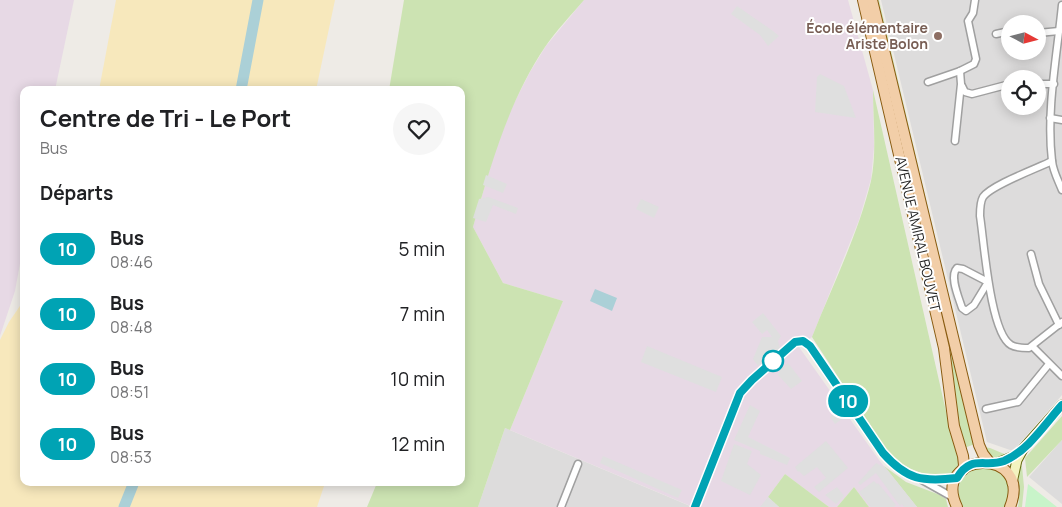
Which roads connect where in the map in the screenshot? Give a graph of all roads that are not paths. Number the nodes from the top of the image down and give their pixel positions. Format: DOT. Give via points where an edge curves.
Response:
graph roads {
  1 [pos="863,0"];
  2 [pos="872,0"];
  3 [pos="975,0"];
  4 [pos="1062,5"];
  5 [pos="1059,31"];
  6 [pos="1046,32"];
  7 [pos="1001,33"];
  8 [pos="996,34"];
  9 [pos="960,71"];
  10 [pos="928,82"];
  11 [pos="962,84"];
  12 [pos="1046,84"];
  13 [pos="1054,84"];
  14 [pos="1001,86"];
  15 [pos="1050,118"];
  16 [pos="1062,120"];
  17 [pos="955,141"];
  18 [pos="1052,161"];
  19 [pos="1062,190"];
  20 [pos="1032,254"];
  21 [pos="988,282"];
  22 [pos="1059,325"];
  23 [pos="1062,333"];
  24 [pos="1033,347"];
  25 [pos="1049,364"];
  26 [pos="1062,376"];
  27 [pos="1062,405"];
  28 [pos="986,409"];
  29 [pos="1023,449"];
  30 [pos="992,463"];
  31 [pos="578,464"];
  32 [pos="960,474"];
  33 [pos="919,478"];
  34 [pos="1012,482"];
  35 [pos="956,504"];
  36 [pos="561,507"];
  37 [pos="695,507"];
  38 [pos="1010,507"];
  1 -- 32 [label="main road, AVENUE AMIRAL BOUVET" via="944,348 954,426 964,464"];
  2 -- 30 [label="main road, AVENUE AMIRAL BOUVET" via="979,445"];
  3 -- 9 [label="street" via="968,20 976,59 974,64"];
  4 -- 5 [label="street"];
  5 -- 6 [label="street"];
  5 -- 13 [label="street"];
  7 -- 8 [label="street"];
  9 -- 10 [label="street"];
  9 -- 11 [label="street"];
  11 -- 14 [label="street" via="963,90 972,94"];
  11 -- 17 [label="street"];
  12 -- 13 [label="street"];
  13 -- 15 [label="street"];
  15 -- 16 [label="street"];
  15 -- 18 [label="street"];
  18 -- 19 [label="street"];
  18 -- 21 [label="street" via="995,187 984,196 980,216"];
  20 -- 22 [label="street" via="1039,284"];
  21 -- 21 [label="street" via="963,269 954,271 962,308 966,311 971,309"];
  21 -- 24 [label="street" via="1003,337 1018,348"];
  22 -- 23 [label="street"];
  22 -- 24 [label="street"];
  24 -- 25 [label="street"];
  25 -- 26 [label="street"];
  25 -- 28 [label="street" via="1020,400"];
  27 -- 29 [label="main road"];
  29 -- 30 [label="main road" via="1014,456"];
  29 -- 34 [label="main road"];
  30 -- 32 [label="main road" via="977,462"];
  30 -- 34 [label="main road, AVENUE AMIRAL BOUVET"];
  31 -- 36 [label="street"];
  32 -- 33 [label="street" via="938,480"];
  32 -- 35 [label="main road, AVENUE AMIRAL BOUVET" via="953,492"];
  33 -- 35 [label="street"];
  33 -- 37 [label="street" via="904,473 887,457 810,346 803,341 795,342 740,393"];
  34 -- 38 [label="main road"];
}
